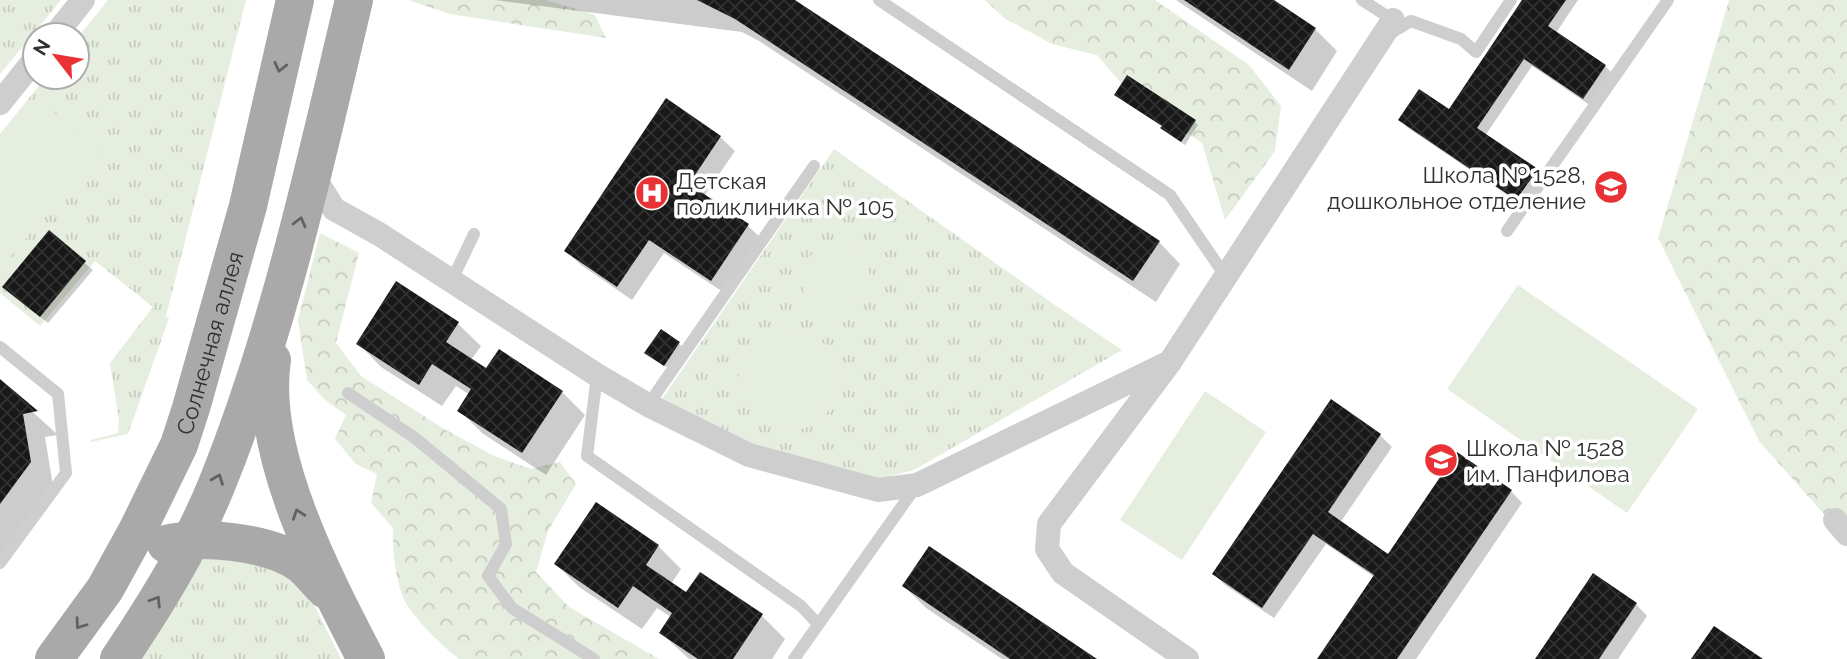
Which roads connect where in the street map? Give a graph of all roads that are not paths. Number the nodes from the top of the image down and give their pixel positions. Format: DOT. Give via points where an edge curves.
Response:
graph roads {
  1 [pos="83,0"];
  2 [pos="295,0"];
  3 [pos="354,0"];
  4 [pos="879,0"];
  5 [pos="1362,0"];
  6 [pos="1511,0"];
  7 [pos="1668,0"];
  8 [pos="66,21"];
  9 [pos="1386,30"];
  10 [pos="21,77"];
  11 [pos="0,103"];
  12 [pos="814,166"];
  13 [pos="312,174"];
  14 [pos="1507,231"];
  15 [pos="474,234"];
  16 [pos="1226,277"];
  17 [pos="452,280"];
  18 [pos="283,288"];
  19 [pos="0,346"];
  20 [pos="1170,362"];
  21 [pos="597,375"];
  22 [pos="348,393"];
  23 [pos="648,405"];
  24 [pos="917,485"];
  25 [pos="189,541"];
  26 [pos="0,563"];
  27 [pos="105,589"];
  28 [pos="335,599"];
  29 [pos="818,624"];
  30 [pos="54,659"];
  31 [pos="119,659"];
  32 [pos="366,659"];
  33 [pos="594,659"];
  34 [pos="794,659"];
  35 [pos="1187,659"];
  1 -- 8 [label="street"];
  2 -- 27 [label="main road, Солнечная аллея, one-way" via="248,206 191,408 159,488"];
  3 -- 13 [label="main road"];
  4 -- 16 [label="lane" via="1170,195"];
  5 -- 9 [label="lane"];
  6 -- 9 [label="lane" via="1476,52 1461,39 1411,21"];
  7 -- 14 [label="lane"];
  9 -- 16 [label="street"];
  10 -- 11 [label="street"];
  12 -- 23 [label="lane"];
  13 -- 17 [label="street" via="334,209"];
  18 -- 13 [label="main road, one-way"];
  15 -- 17 [label="lane"];
  16 -- 20 [label="street"];
  17 -- 21 [label="street"];
  25 -- 18 [label="main road, one-way" via="217,485"];
  28 -- 18 [label="main road, one-way" via="299,516 271,410 270,374"];
  19 -- 26 [label="lane" via="58,394 66,473"];
  20 -- 24 [label="street"];
  20 -- 35 [label="street" via="1049,524 1046,549 1063,573"];
  21 -- 23 [label="street"];
  21 -- 29 [label="lane" via="587,456 802,606"];
  22 -- 33 [label="lane" via="415,438 501,509 506,544 488,576 512,608"];
  23 -- 24 [label="street" via="748,455 878,490"];
  24 -- 29 [label="lane"];
  25 -- 27 [label="main road" via="143,552"];
  25 -- 28 [label="main road" via="221,541 271,551 299,563"];
  31 -- 25 [label="main road, one-way"];
  27 -- 30 [label="main road, Солнечная аллея, one-way"];
  28 -- 32 [label="main road"];
  29 -- 34 [label="lane"];
}
